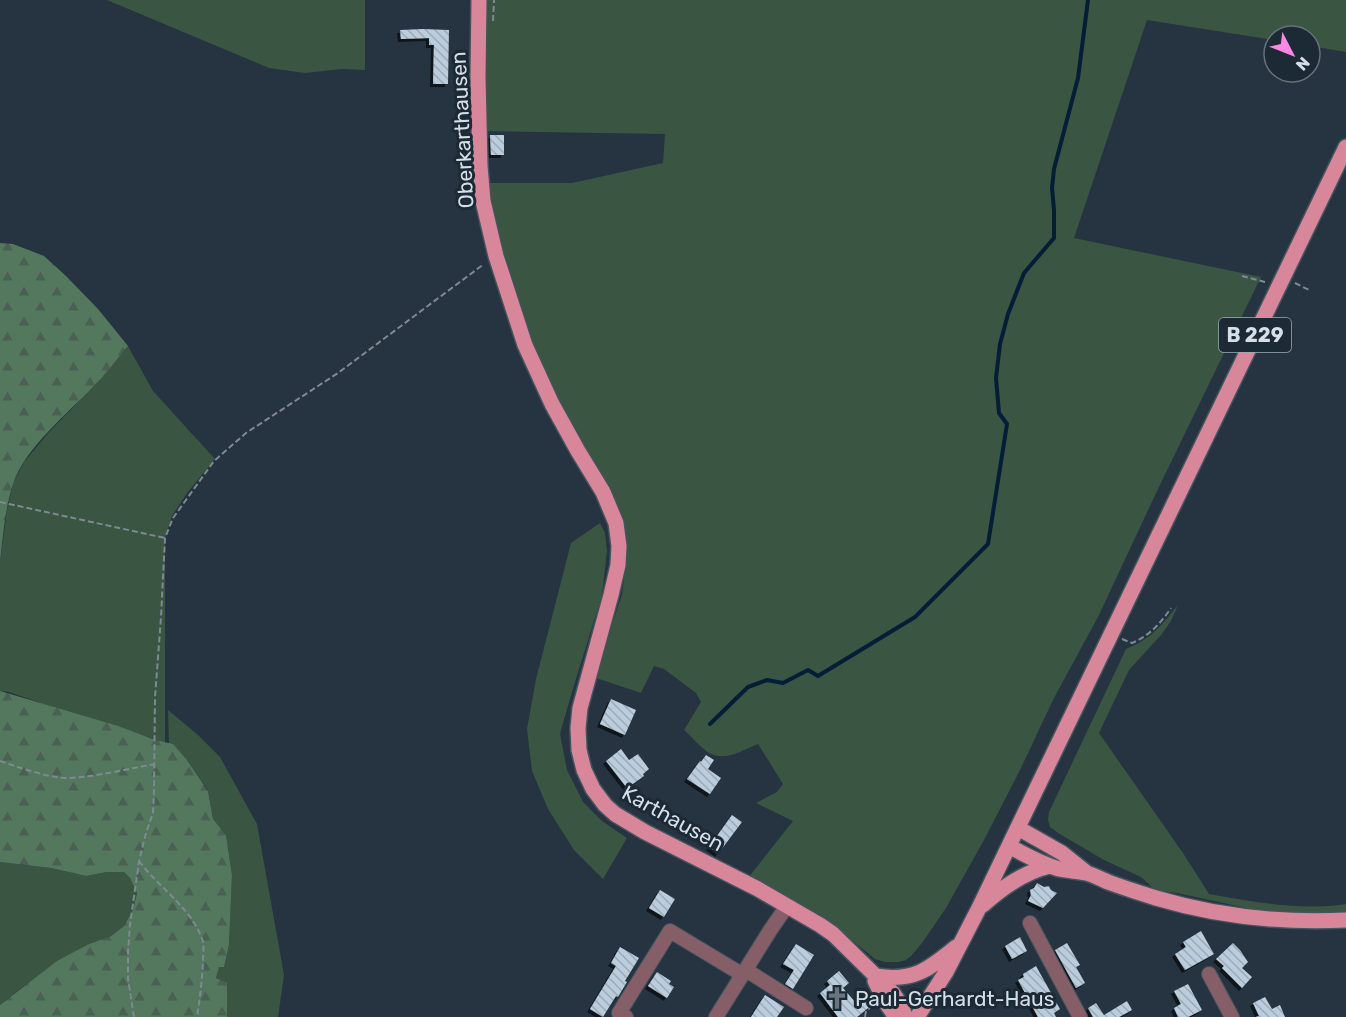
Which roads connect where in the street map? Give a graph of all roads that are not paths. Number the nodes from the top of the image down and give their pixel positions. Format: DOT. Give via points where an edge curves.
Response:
graph roads {
  1 [pos="479,0"];
  2 [pos="1346,147"];
  3 [pos="507,292"];
  4 [pos="1018,828"];
  5 [pos="1009,846"];
  6 [pos="1050,866"];
  7 [pos="1087,873"];
  8 [pos="787,906"];
  9 [pos="979,908"];
  10 [pos="1346,921"];
  11 [pos="1030,923"];
  12 [pos="963,941"];
  13 [pos="744,973"];
  14 [pos="874,974"];
  15 [pos="1209,974"];
  16 [pos="806,1008"];
  17 [pos="1227,1015"];
  18 [pos="619,1016"];
  19 [pos="717,1017"];
  20 [pos="896,1017"];
  21 [pos="905,1017"];
  22 [pos="917,1017"];
  23 [pos="1080,1017"];
  1 -- 3 [label="main road, Oberkarthausen" via="483,201"];
  2 -- 4 [label="main road, B 229"];
  3 -- 8 [label="main road, Karthausen" via="525,345 552,404 603,492 620,546 611,595 580,708 579,750 584,770 593,789 615,814"];
  4 -- 5 [label="main road, B 229"];
  4 -- 7 [label="main road" via="1062,853"];
  5 -- 6 [label="main road"];
  5 -- 9 [label="main road, B 229"];
  6 -- 7 [label="main road"];
  6 -- 9 [label="main road" via="1020,877"];
  7 -- 10 [label="main road" via="1157,898 1212,910 1270,919"];
  8 -- 13 [label="street"];
  8 -- 14 [label="main road, Karthausen" via="833,934"];
  9 -- 12 [label="main road, B 229"];
  11 -- 23 [label="street"];
  12 -- 14 [label="main road" via="921,972 899,978"];
  12 -- 22 [label="main road, B 229"];
  13 -- 16 [label="street"];
  13 -- 18 [label="street" via="670,930"];
  13 -- 19 [label="street"];
  14 -- 20 [label="main road, Karthausen"];
  14 -- 21 [label="main road, Karthausen" via="893,993"];
  15 -- 17 [label="street"];
}
